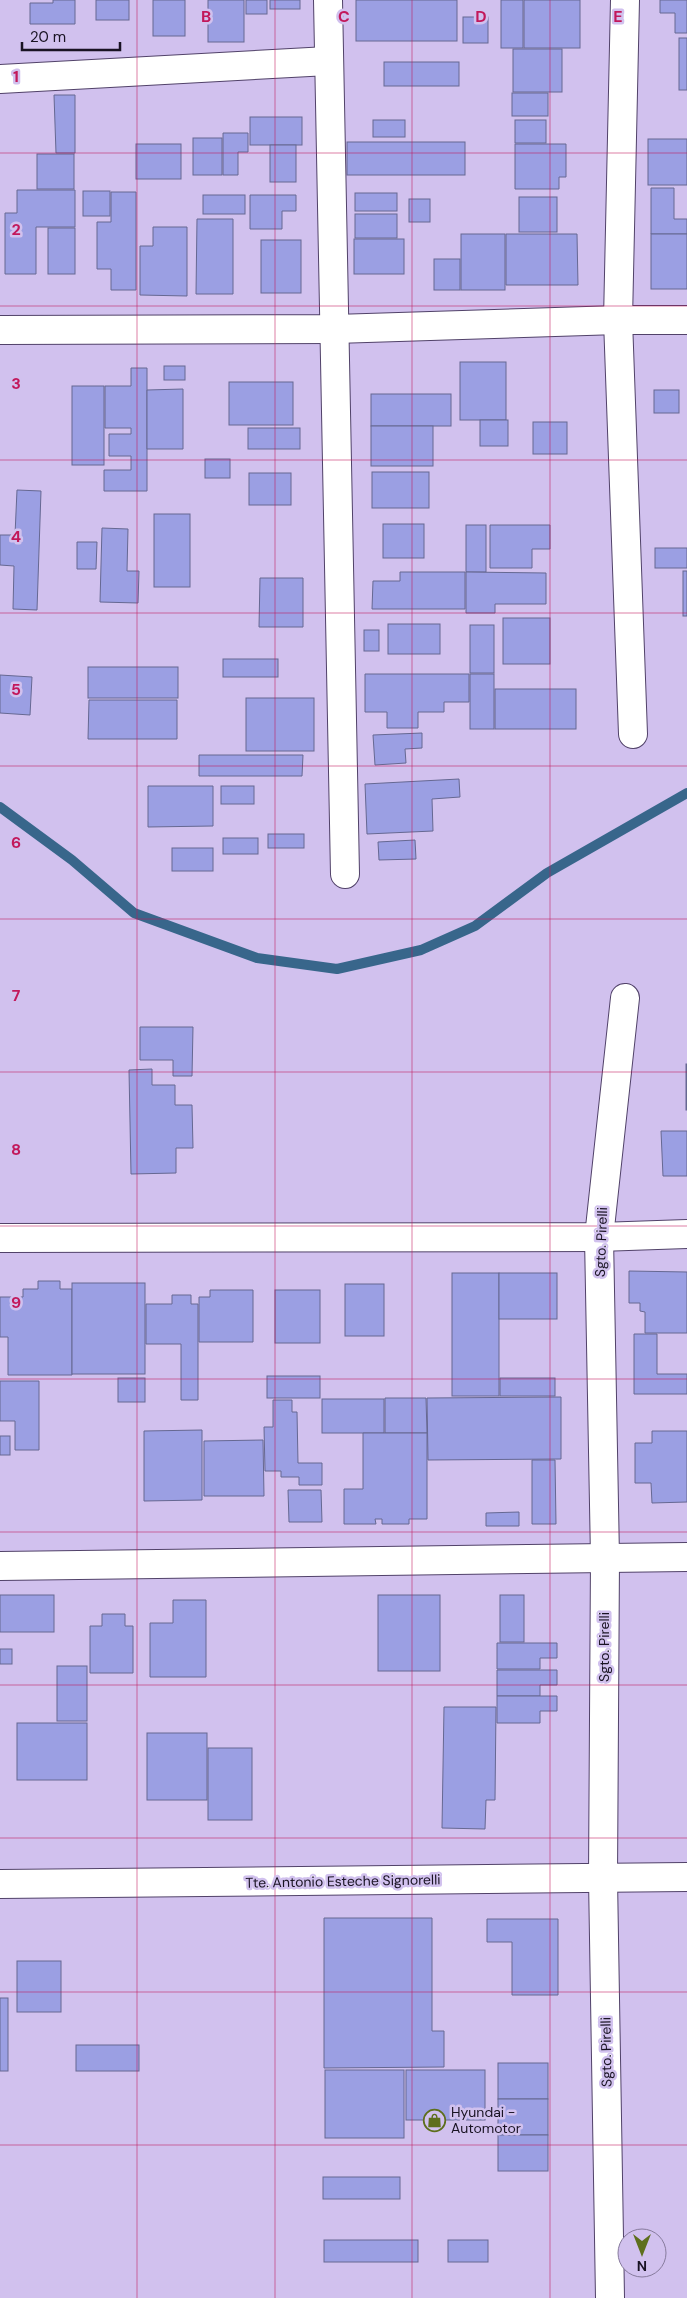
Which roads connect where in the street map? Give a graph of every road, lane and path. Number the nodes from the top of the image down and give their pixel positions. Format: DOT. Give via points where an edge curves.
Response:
graph roads {
  1 [pos="328,0"];
  2 [pos="625,0"];
  3 [pos="328,61"];
  4 [pos="0,79"];
  5 [pos="618,320"];
  6 [pos="687,320"];
  7 [pos="335,328"];
  8 [pos="0,330"];
  9 [pos="633,734"];
  10 [pos="345,874"];
  11 [pos="625,998"];
  12 [pos="687,1234"];
  13 [pos="599,1237"];
  14 [pos="0,1238"];
  15 [pos="687,1557"];
  16 [pos="605,1558"];
  17 [pos="0,1566"];
  18 [pos="687,1877"];
  19 [pos="603,1878"];
  20 [pos="0,1884"];
  21 [pos="610,2298"];
  1 -- 3 [label="street"];
  2 -- 5 [label="street"];
  3 -- 4 [label="street"];
  3 -- 7 [label="street"];
  5 -- 6 [label="street"];
  5 -- 7 [label="street"];
  5 -- 9 [label="street"];
  7 -- 8 [label="street"];
  7 -- 10 [label="street"];
  11 -- 13 [label="street, Sgto. Pirelli"];
  12 -- 13 [label="street"];
  13 -- 14 [label="street"];
  13 -- 16 [label="street, Sgto. Pirelli"];
  15 -- 16 [label="street"];
  16 -- 17 [label="street"];
  16 -- 19 [label="street, Sgto. Pirelli"];
  18 -- 19 [label="street, Tte. Antonio Esteche Signorelli"];
  19 -- 20 [label="street, Tte. Antonio Esteche Signorelli"];
  19 -- 21 [label="street, Sgto. Pirelli"];
}
